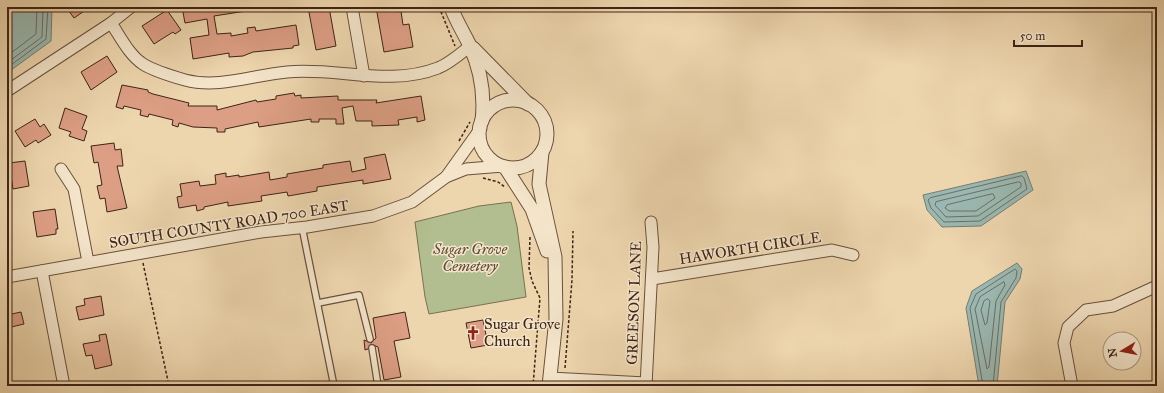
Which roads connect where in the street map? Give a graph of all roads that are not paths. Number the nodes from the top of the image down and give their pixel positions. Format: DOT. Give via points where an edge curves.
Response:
graph roads {
  1 [pos="131,7"];
  2 [pos="352,7"];
  3 [pos="451,7"];
  4 [pos="111,23"];
  5 [pos="465,50"];
  6 [pos="364,76"];
  7 [pos="7,91"];
  8 [pos="528,104"];
  9 [pos="478,123"];
  10 [pos="542,152"];
  11 [pos="504,167"];
  12 [pos="61,169"];
  13 [pos="446,177"];
  14 [pos="651,222"];
  15 [pos="302,227"];
  16 [pos="853,254"];
  17 [pos="88,262"];
  18 [pos="42,271"];
  19 [pos="7,277"];
  20 [pos="652,279"];
  21 [pos="1157,286"];
  22 [pos="556,296"];
  23 [pos="318,303"];
  24 [pos="370,339"];
  25 [pos="372,348"];
  26 [pos="554,381"];
  27 [pos="646,385"];
  28 [pos="64,386"];
  29 [pos="334,386"];
  30 [pos="378,386"];
  31 [pos="1072,386"];
  1 -- 4 [label="street"];
  2 -- 6 [label="street"];
  3 -- 5 [label="street"];
  4 -- 6 [label="street" via="142,63 184,80 200,83 227,82 287,72"];
  4 -- 7 [label="street"];
  5 -- 6 [label="street" via="438,68 427,71 383,77"];
  5 -- 8 [label="street"];
  5 -- 9 [label="street" via="482,83"];
  8 -- 9 [label="street" via="512,101 501,103 491,109"];
  8 -- 10 [label="street" via="541,116 546,128 547,140"];
  9 -- 11 [label="street" via="484,150 492,160"];
  9 -- 13 [label="street, SOUTH COUNTY ROAD 700 EAST"];
  10 -- 11 [label="street" via="528,165"];
  10 -- 22 [label="street" via="539,184 555,257"];
  11 -- 13 [label="street, SOUTH COUNTY ROAD 700 EAST" via="473,168"];
  11 -- 22 [label="street" via="536,220 548,256"];
  12 -- 17 [label="street" via="74,189"];
  13 -- 15 [label="street, SOUTH COUNTY ROAD 700 EAST" via="412,202 387,212"];
  14 -- 20 [label="street, GREESON LANE"];
  15 -- 17 [label="street, SOUTH COUNTY ROAD 700 EAST"];
  15 -- 23 [label="lane"];
  16 -- 20 [label="street, HAWORTH CIRCLE" via="832,250"];
  17 -- 18 [label="street, SOUTH COUNTY ROAD 700 EAST"];
  18 -- 19 [label="street, SOUTH COUNTY ROAD 700 EAST"];
  18 -- 28 [label="street"];
  20 -- 27 [label="street, GREESON LANE"];
  21 -- 31 [label="street" via="1113,306 1086,310 1068,327 1064,343"];
  22 -- 26 [label="street"];
  23 -- 24 [label="lane" via="359,295"];
  23 -- 29 [label="lane"];
  25 -- 30 [label="lane"];
  26 -- 27 [label="street"];
}
